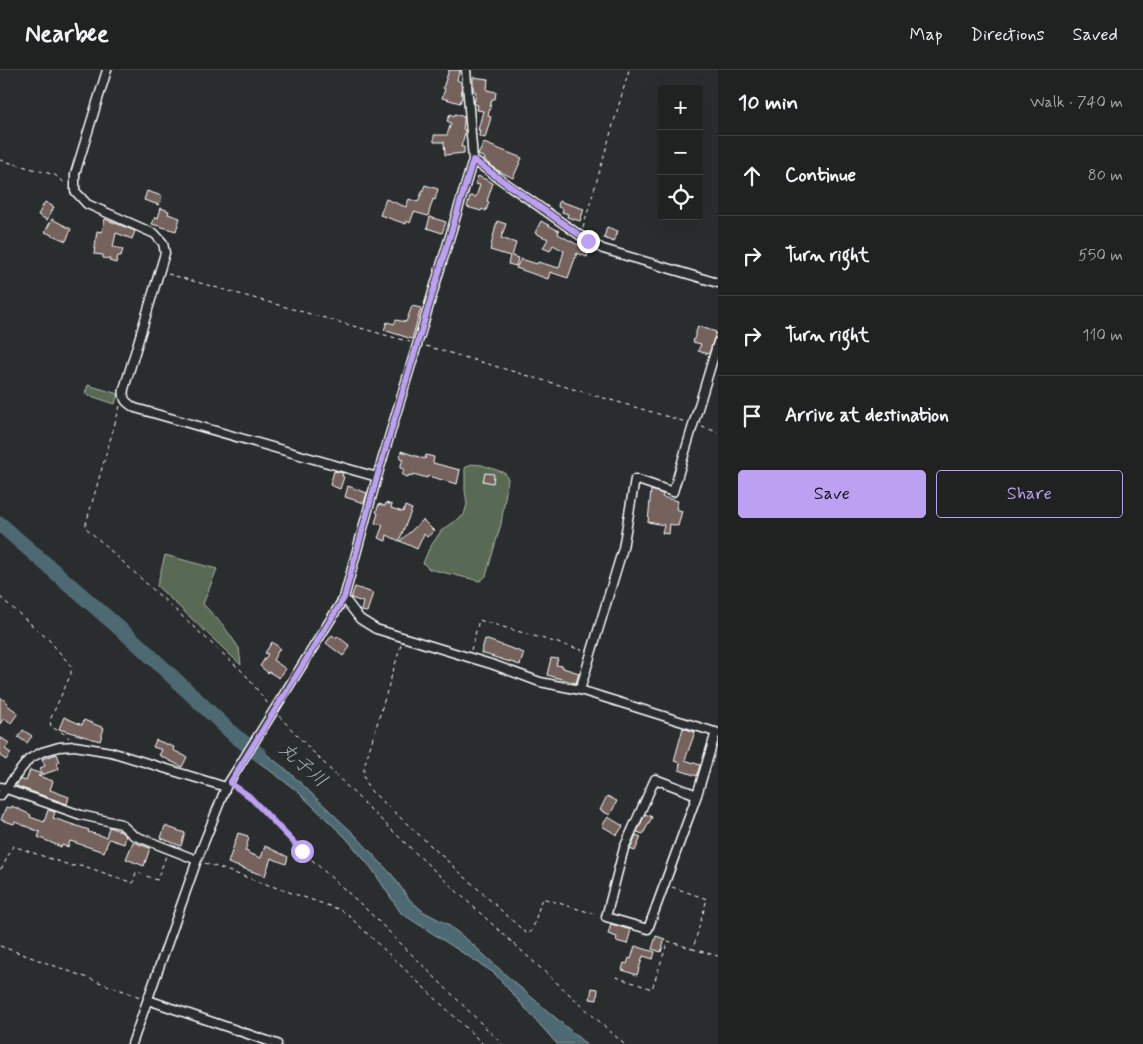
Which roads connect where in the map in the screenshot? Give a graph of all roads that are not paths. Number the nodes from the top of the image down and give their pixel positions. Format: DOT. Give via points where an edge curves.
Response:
graph roads {
  1 [pos="107,70"];
  2 [pos="466,70"];
  3 [pos="473,160"];
  4 [pos="718,283"];
  5 [pos="718,342"];
  6 [pos="377,477"];
  7 [pos="344,598"];
  8 [pos="580,690"];
  9 [pos="717,732"];
  10 [pos="228,785"];
  11 [pos="1,791"];
  12 [pos="697,795"];
  13 [pos="197,860"];
  14 [pos="148,1000"];
  15 [pos="132,1044"];
  16 [pos="277,1044"];
  1 -- 6 [label="street" via="76,174 75,191 87,204 155,234 163,243 165,253 123,395 126,403"];
  2 -- 3 [label="street"];
  3 -- 4 [label="street" via="603,249"];
  3 -- 6 [label="street"];
  5 -- 8 [label="street" via="673,492 635,479 623,548"];
  6 -- 7 [label="street"];
  7 -- 8 [label="street" via="360,619 376,629 540,682"];
  7 -- 10 [label="street"];
  8 -- 9 [label="street"];
  9 -- 12 [label="street"];
  10 -- 11 [label="street" via="111,752 75,746 42,752 29,759"];
  10 -- 13 [label="street"];
  11 -- 13 [label="street" via="121,824 134,834"];
  12 -- 12 [label="street" via="654,779 624,848 606,917 648,929"];
  13 -- 14 [label="street"];
  14 -- 15 [label="street"];
  14 -- 16 [label="street"];
}
